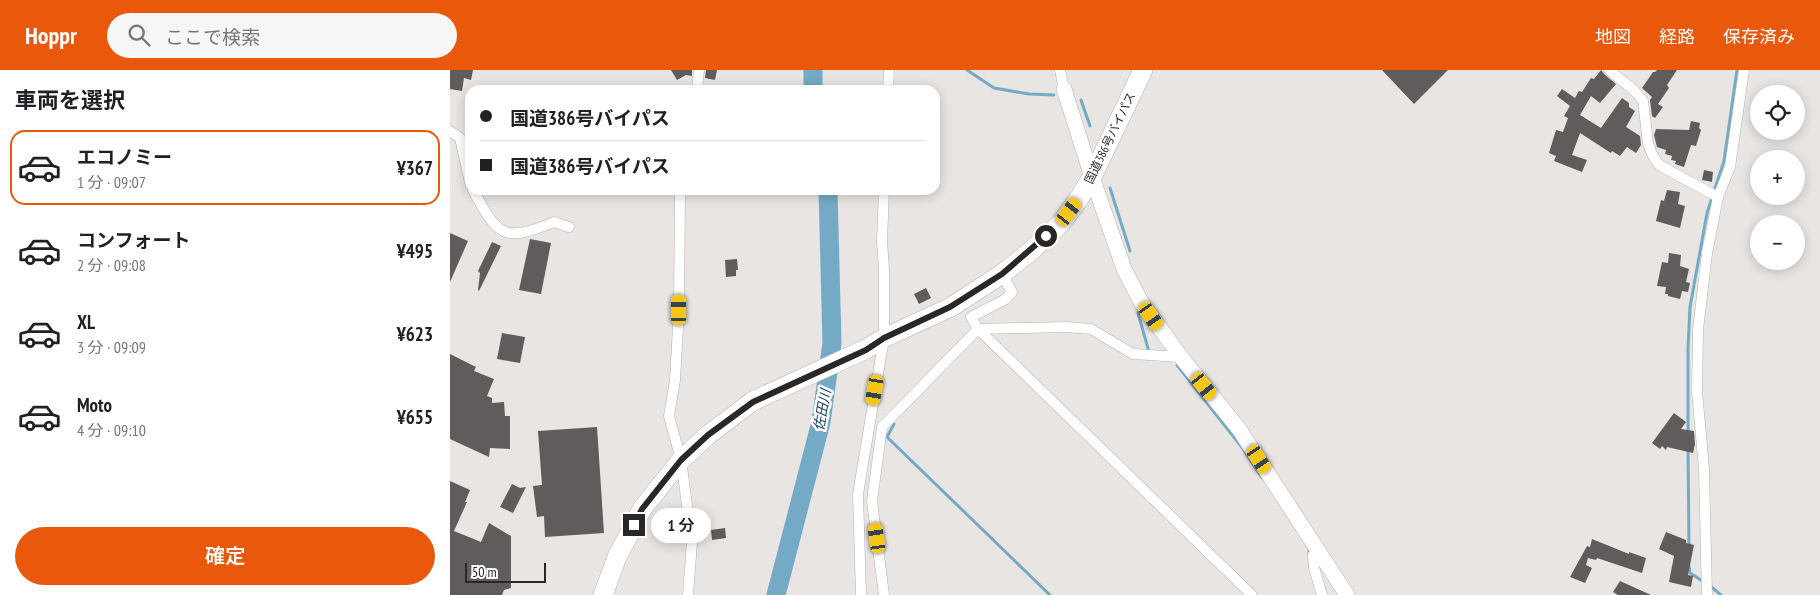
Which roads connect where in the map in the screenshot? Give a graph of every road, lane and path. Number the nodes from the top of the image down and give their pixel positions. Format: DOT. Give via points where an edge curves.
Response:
graph roads {
  1 [pos="699,70"];
  2 [pos="889,70"];
  3 [pos="1060,70"];
  4 [pos="1143,70"];
  5 [pos="1609,70"];
  6 [pos="1744,70"];
  7 [pos="698,85"];
  8 [pos="888,85"];
  9 [pos="1064,89"];
  10 [pos="450,131"];
  11 [pos="465,160"];
  12 [pos="1092,177"];
  13 [pos="476,195"];
  14 [pos="680,195"];
  15 [pos="884,195"];
  16 [pos="1718,197"];
  17 [pos="569,227"];
  18 [pos="1002,274"];
  19 [pos="978,329"];
  20 [pos="884,338"];
  21 [pos="1181,357"];
  22 [pos="681,460"];
  23 [pos="1318,549"];
  24 [pos="603,595"];
  25 [pos="688,595"];
  26 [pos="861,595"];
  27 [pos="884,595"];
  28 [pos="1252,595"];
  29 [pos="1322,595"];
  30 [pos="1347,595"];
  31 [pos="1707,595"];
  1 -- 7 [label="street"];
  2 -- 8 [label="street"];
  3 -- 9 [label="street"];
  4 -- 12 [label="highway, 国道386号バイパス"];
  5 -- 16 [label="street" via="1643,101 1648,144 1659,164"];
  6 -- 16 [label="street" via="1730,167"];
  9 -- 12 [label="street"];
  10 -- 11 [label="street" via="460,138"];
  12 -- 18 [label="highway, 国道386号バイパス" via="1061,223"];
  12 -- 21 [label="street" via="1124,269 1141,302"];
  13 -- 17 [label="street" via="489,220 500,231 516,233 554,222"];
  14 -- 22 [label="street" via="679,310 675,380 669,416"];
  15 -- 20 [label="street"];
  16 -- 31 [label="street" via="1707,253 1697,365"];
  18 -- 19 [label="street" via="1012,292 1006,299 971,317"];
  18 -- 20 [label="highway, 国道386号バイパス" via="950,307"];
  19 -- 21 [label="street" via="1066,327 1091,330 1133,354"];
  19 -- 27 [label="street" via="882,426 872,500"];
  19 -- 28 [label="street"];
  20 -- 22 [label="highway, 国道386号バイパス" via="866,350 753,402 708,435"];
  20 -- 26 [label="street" via="858,494"];
  21 -- 23 [label="street" via="1239,429"];
  22 -- 24 [label="highway, 国道386号バイパス" via="642,509 617,557"];
  22 -- 25 [label="street" via="692,542"];
  23 -- 29 [label="street" via="1313,556 1314,568"];
  23 -- 30 [label="street"];
}
